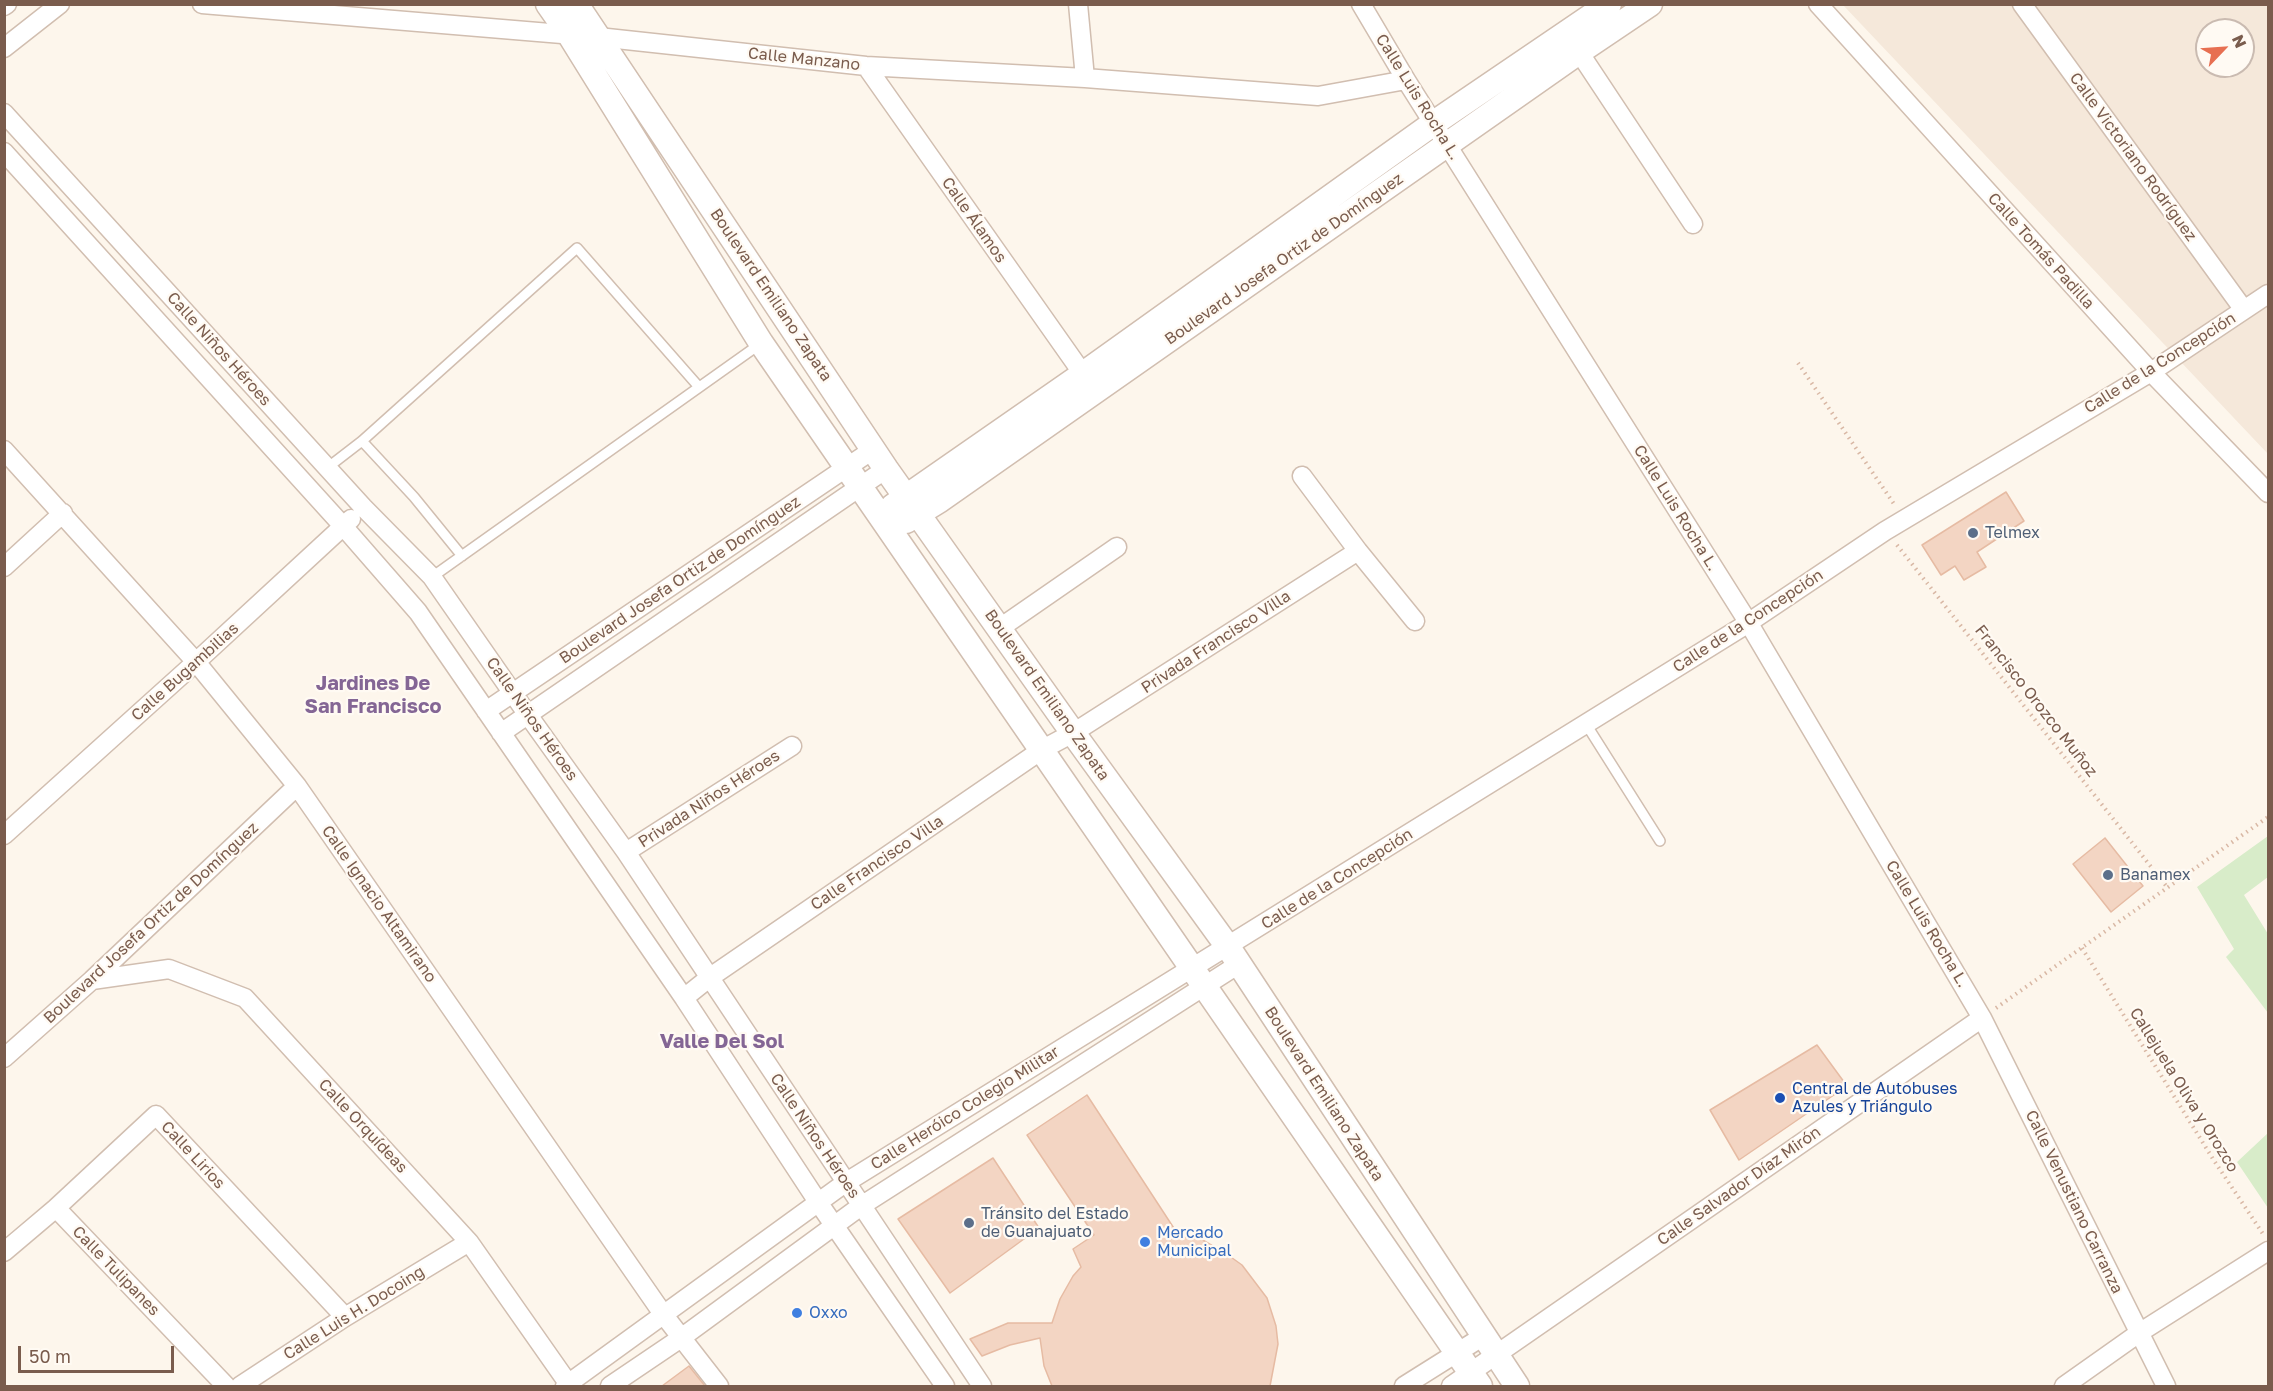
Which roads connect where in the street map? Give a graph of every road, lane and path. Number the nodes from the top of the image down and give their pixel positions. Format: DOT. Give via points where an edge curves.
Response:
graph roads {
  1 [pos="60,4"];
  2 [pos="202,4"];
  3 [pos="548,4"];
  4 [pos="576,4"];
  5 [pos="1078,4"];
  6 [pos="1361,4"];
  7 [pos="1609,4"];
  8 [pos="1650,4"];
  9 [pos="1818,4"];
  10 [pos="2022,4"];
  11 [pos="569,34"];
  12 [pos="598,37"];
  13 [pos="4,48"];
  14 [pos="1579,52"];
  15 [pos="866,66"];
  16 [pos="1085,78"];
  17 [pos="1406,80"];
  18 [pos="4,113"];
  19 [pos="1434,123"];
  20 [pos="1447,144"];
  21 [pos="4,152"];
  22 [pos="1693,224"];
  23 [pos="2268,294"];
  24 [pos="2244,310"];
  25 [pos="761,343"];
  26 [pos="1798,363"];
  27 [pos="2151,372"];
  28 [pos="1083,374"];
  29 [pos="699,387"];
  30 [pos="362,441"];
  31 [pos="4,450"];
  32 [pos="880,459"];
  33 [pos="327,468"];
  34 [pos="1302,476"];
  35 [pos="853,477"];
  36 [pos="2268,493"];
  37 [pos="912,505"];
  38 [pos="363,507"];
  39 [pos="63,513"];
  40 [pos="1904,519"];
  41 [pos="885,524"];
  42 [pos="343,526"];
  43 [pos="1886,531"];
  44 [pos="1117,547"];
  45 [pos="1358,550"];
  46 [pos="462,556"];
  47 [pos="4,567"];
  48 [pos="432,577"];
  49 [pos="1415,621"];
  50 [pos="1748,622"];
  51 [pos="1000,628"];
  52 [pos="196,662"];
  53 [pos="514,694"];
  54 [pos="486,711"];
  55 [pos="528,715"];
  56 [pos="1586,724"];
  57 [pos="501,733"];
  58 [pos="1073,733"];
  59 [pos="792,746"];
  60 [pos="1043,749"];
  61 [pos="297,786"];
  62 [pos="2268,817"];
  63 [pos="4,835"];
  64 [pos="1660,842"];
  65 [pos="626,852"];
  66 [pos="2167,887"];
  67 [pos="2082,948"];
  68 [pos="1233,955"];
  69 [pos="1198,977"];
  70 [pos="709,978"];
  71 [pos="92,980"];
  72 [pos="684,998"];
  73 [pos="1982,1018"];
  74 [pos="4,1058"];
  75 [pos="845,1183"];
  76 [pos="818,1202"];
  77 [pos="861,1206"];
  78 [pos="56,1208"];
  79 [pos="834,1225"];
  80 [pos="469,1242"];
  81 [pos="2268,1242"];
  82 [pos="2268,1251"];
  83 [pos="4,1252"];
  84 [pos="663,1314"];
  85 [pos="345,1317"];
  86 [pos="2139,1333"];
  87 [pos="681,1338"];
  88 [pos="1489,1346"];
  89 [pos="1457,1352"];
  90 [pos="1476,1380"];
  91 [pos="226,1386"];
  92 [pos="240,1386"];
  93 [pos="568,1386"];
  94 [pos="610,1386"];
  95 [pos="719,1386"];
  96 [pos="945,1386"];
  97 [pos="982,1386"];
  98 [pos="1404,1386"];
  99 [pos="1451,1386"];
  100 [pos="1516,1386"];
  101 [pos="2064,1386"];
  102 [pos="2166,1386"];
  1 -- 13 [label="street"];
  2 -- 11 [label="street, Calle Manzano"];
  3 -- 11 [label="street, Boulevard Emiliano Zapata"];
  4 -- 12 [label="street, Boulevard Emiliano Zapata"];
  5 -- 16 [label="street"];
  6 -- 17 [label="street, Calle Luis Rocha L."];
  7 -- 19 [label="street, Boulevard Josefa Ortiz de Domínguez"];
  8 -- 14 [label="street, Boulevard Josefa Ortiz de Domínguez"];
  9 -- 27 [label="street, Calle Tomás Padilla"];
  10 -- 24 [label="street, Calle Victoriano Rodríguez"];
  11 -- 12 [label="street, Calle Manzano"];
  11 -- 25 [label="street, Boulevard Emiliano Zapata"];
  12 -- 15 [label="street, Calle Manzano"];
  12 -- 32 [label="street, Boulevard Emiliano Zapata"];
  14 -- 20 [label="street, Boulevard Josefa Ortiz de Domínguez"];
  14 -- 22 [label="street"];
  15 -- 16 [label="street, Calle Manzano"];
  15 -- 28 [label="street, Calle Álamos"];
  16 -- 17 [label="street, Calle Manzano" via="1318,96"];
  17 -- 19 [label="street, Calle Luis Rocha L."];
  18 -- 33 [label="street, Calle Niños Héroes"];
  19 -- 20 [label="street, Calle Luis Rocha L."];
  19 -- 28 [label="street, Boulevard Josefa Ortiz de Domínguez"];
  20 -- 37 [label="street, Boulevard Josefa Ortiz de Domínguez" via="950,493"];
  20 -- 50 [label="street, Calle Luis Rocha L."];
  21 -- 42 [label="street, Calle Niños Héroes"];
  23 -- 24 [label="street, Calle de la Concepción"];
  24 -- 27 [label="street, Calle de la Concepción"];
  25 -- 29 [label="lane"];
  25 -- 35 [label="street, Boulevard Emiliano Zapata"];
  26 -- 40 [label="path"];
  27 -- 36 [label="street, Calle Tomás Padilla"];
  27 -- 40 [label="street, Calle de la Concepción"];
  28 -- 37 [label="street, Boulevard Josefa Ortiz de Domínguez"];
  29 -- 30 [label="lane" via="577,248"];
  29 -- 46 [label="lane"];
  30 -- 33 [label="lane"];
  30 -- 46 [label="lane"];
  31 -- 39 [label="street, Calle Ignacio Altamirano"];
  32 -- 35 [label="street, Boulevard Josefa Ortiz de Domínguez"];
  32 -- 37 [label="street, Boulevard Emiliano Zapata"];
  33 -- 38 [label="street, Calle Niños Héroes"];
  34 -- 45 [label="street"];
  35 -- 41 [label="street, Boulevard Emiliano Zapata"];
  35 -- 53 [label="street, Boulevard Josefa Ortiz de Domínguez"];
  35 -- 55 [label="street, Boulevard Josefa Ortiz de Domínguez"];
  37 -- 41 [label="street"];
  37 -- 51 [label="street, Boulevard Emiliano Zapata"];
  38 -- 42 [label="street, Calle Bugambilias"];
  38 -- 48 [label="street, Calle Niños Héroes"];
  39 -- 47 [label="street"];
  39 -- 52 [label="street, Calle Ignacio Altamirano"];
  40 -- 43 [label="street, Calle de la Concepción"];
  41 -- 60 [label="street, Boulevard Emiliano Zapata"];
  42 -- 52 [label="street, Calle Bugambilias"];
  42 -- 54 [label="street, Calle Niños Héroes" via="418,612"];
  43 -- 50 [label="street, Calle de la Concepción"];
  43 -- 66 [label="path, Francisco Orozco Muñoz"];
  44 -- 51 [label="street"];
  45 -- 49 [label="street"];
  45 -- 58 [label="street, Privada Francisco Villa"];
  46 -- 48 [label="lane"];
  48 -- 53 [label="street, Calle Niños Héroes"];
  50 -- 56 [label="street, Calle de la Concepción"];
  50 -- 73 [label="street, Calle Luis Rocha L."];
  51 -- 58 [label="street, Boulevard Emiliano Zapata"];
  52 -- 61 [label="street, Calle Ignacio Altamirano"];
  52 -- 63 [label="street, Calle Bugambilias"];
  53 -- 54 [label="street, Boulevard Josefa Ortiz de Domínguez"];
  53 -- 55 [label="street, Calle Niños Héroes"];
  54 -- 57 [label="street, Calle Niños Héroes"];
  55 -- 57 [label="street, Boulevard Josefa Ortiz de Domínguez"];
  55 -- 65 [label="street, Calle Niños Héroes"];
  56 -- 64 [label="lane"];
  56 -- 68 [label="street, Calle de la Concepción"];
  57 -- 72 [label="street, Calle Niños Héroes"];
  58 -- 60 [label="street, Calle Francisco Villa"];
  58 -- 68 [label="street, Boulevard Emiliano Zapata"];
  59 -- 65 [label="street, Privada Niños Héroes"];
  60 -- 69 [label="street, Boulevard Emiliano Zapata"];
  60 -- 70 [label="street, Calle Francisco Villa"];
  61 -- 71 [label="street, Boulevard Josefa Ortiz de Domínguez"];
  61 -- 84 [label="street, Calle Ignacio Altamirano"];
  62 -- 66 [label="path"];
  65 -- 70 [label="street, Calle Niños Héroes"];
  66 -- 67 [label="path"];
  67 -- 73 [label="path"];
  67 -- 81 [label="path, Callejuela Oliva y Orozco"];
  68 -- 69 [label="street, Calle Heróico Colegio Militar"];
  68 -- 88 [label="street, Boulevard Emiliano Zapata"];
  69 -- 75 [label="street, Calle Heróico Colegio Militar"];
  69 -- 77 [label="street, Calle Heróico Colegio Militar"];
  69 -- 89 [label="street, Boulevard Emiliano Zapata"];
  70 -- 72 [label="street, Calle Francisco Villa"];
  70 -- 75 [label="street, Calle Niños Héroes"];
  71 -- 74 [label="street, Boulevard Josefa Ortiz de Domínguez"];
  71 -- 80 [label="street, Calle Orquídeas" via="169,969 245,998"];
  72 -- 76 [label="street, Calle Niños Héroes"];
  73 -- 86 [label="street, Calle Venustiano Carranza"];
  73 -- 88 [label="street, Calle Salvador Díaz Mirón"];
  75 -- 76 [label="street, Calle Heróico Colegio Militar"];
  75 -- 77 [label="street, Calle Niños Héroes"];
  76 -- 79 [label="street, Calle Niños Héroes"];
  76 -- 84 [label="street, Calle Heróico Colegio Militar"];
  77 -- 79 [label="street, Calle Heróico Colegio Militar"];
  77 -- 97 [label="street, Calle Niños Héroes"];
  78 -- 83 [label="street, Calle Lirios"];
  78 -- 85 [label="street, Calle Lirios" via="156,1115"];
  78 -- 91 [label="street, Calle Tulipanes"];
  79 -- 87 [label="street, Calle Heróico Colegio Militar"];
  79 -- 96 [label="street, Calle Niños Héroes"];
  80 -- 85 [label="street, Calle Luis H. Docoing"];
  80 -- 93 [label="street, Calle Orquídeas"];
  82 -- 86 [label="street"];
  84 -- 87 [label="street, Calle Ignacio Altamirano"];
  84 -- 93 [label="street, Calle Heróico Colegio Militar"];
  85 -- 92 [label="street, Calle Luis H. Docoing"];
  86 -- 101 [label="street"];
  86 -- 102 [label="street, Calle Venustiano Carranza"];
  87 -- 94 [label="street, Calle Heróico Colegio Militar"];
  87 -- 95 [label="street, Calle Ignacio Altamirano"];
  88 -- 89 [label="street"];
  88 -- 90 [label="street"];
  88 -- 100 [label="street, Boulevard Emiliano Zapata"];
  89 -- 90 [label="street, Boulevard Emiliano Zapata"];
  89 -- 98 [label="street"];
  90 -- 99 [label="street"];
}
